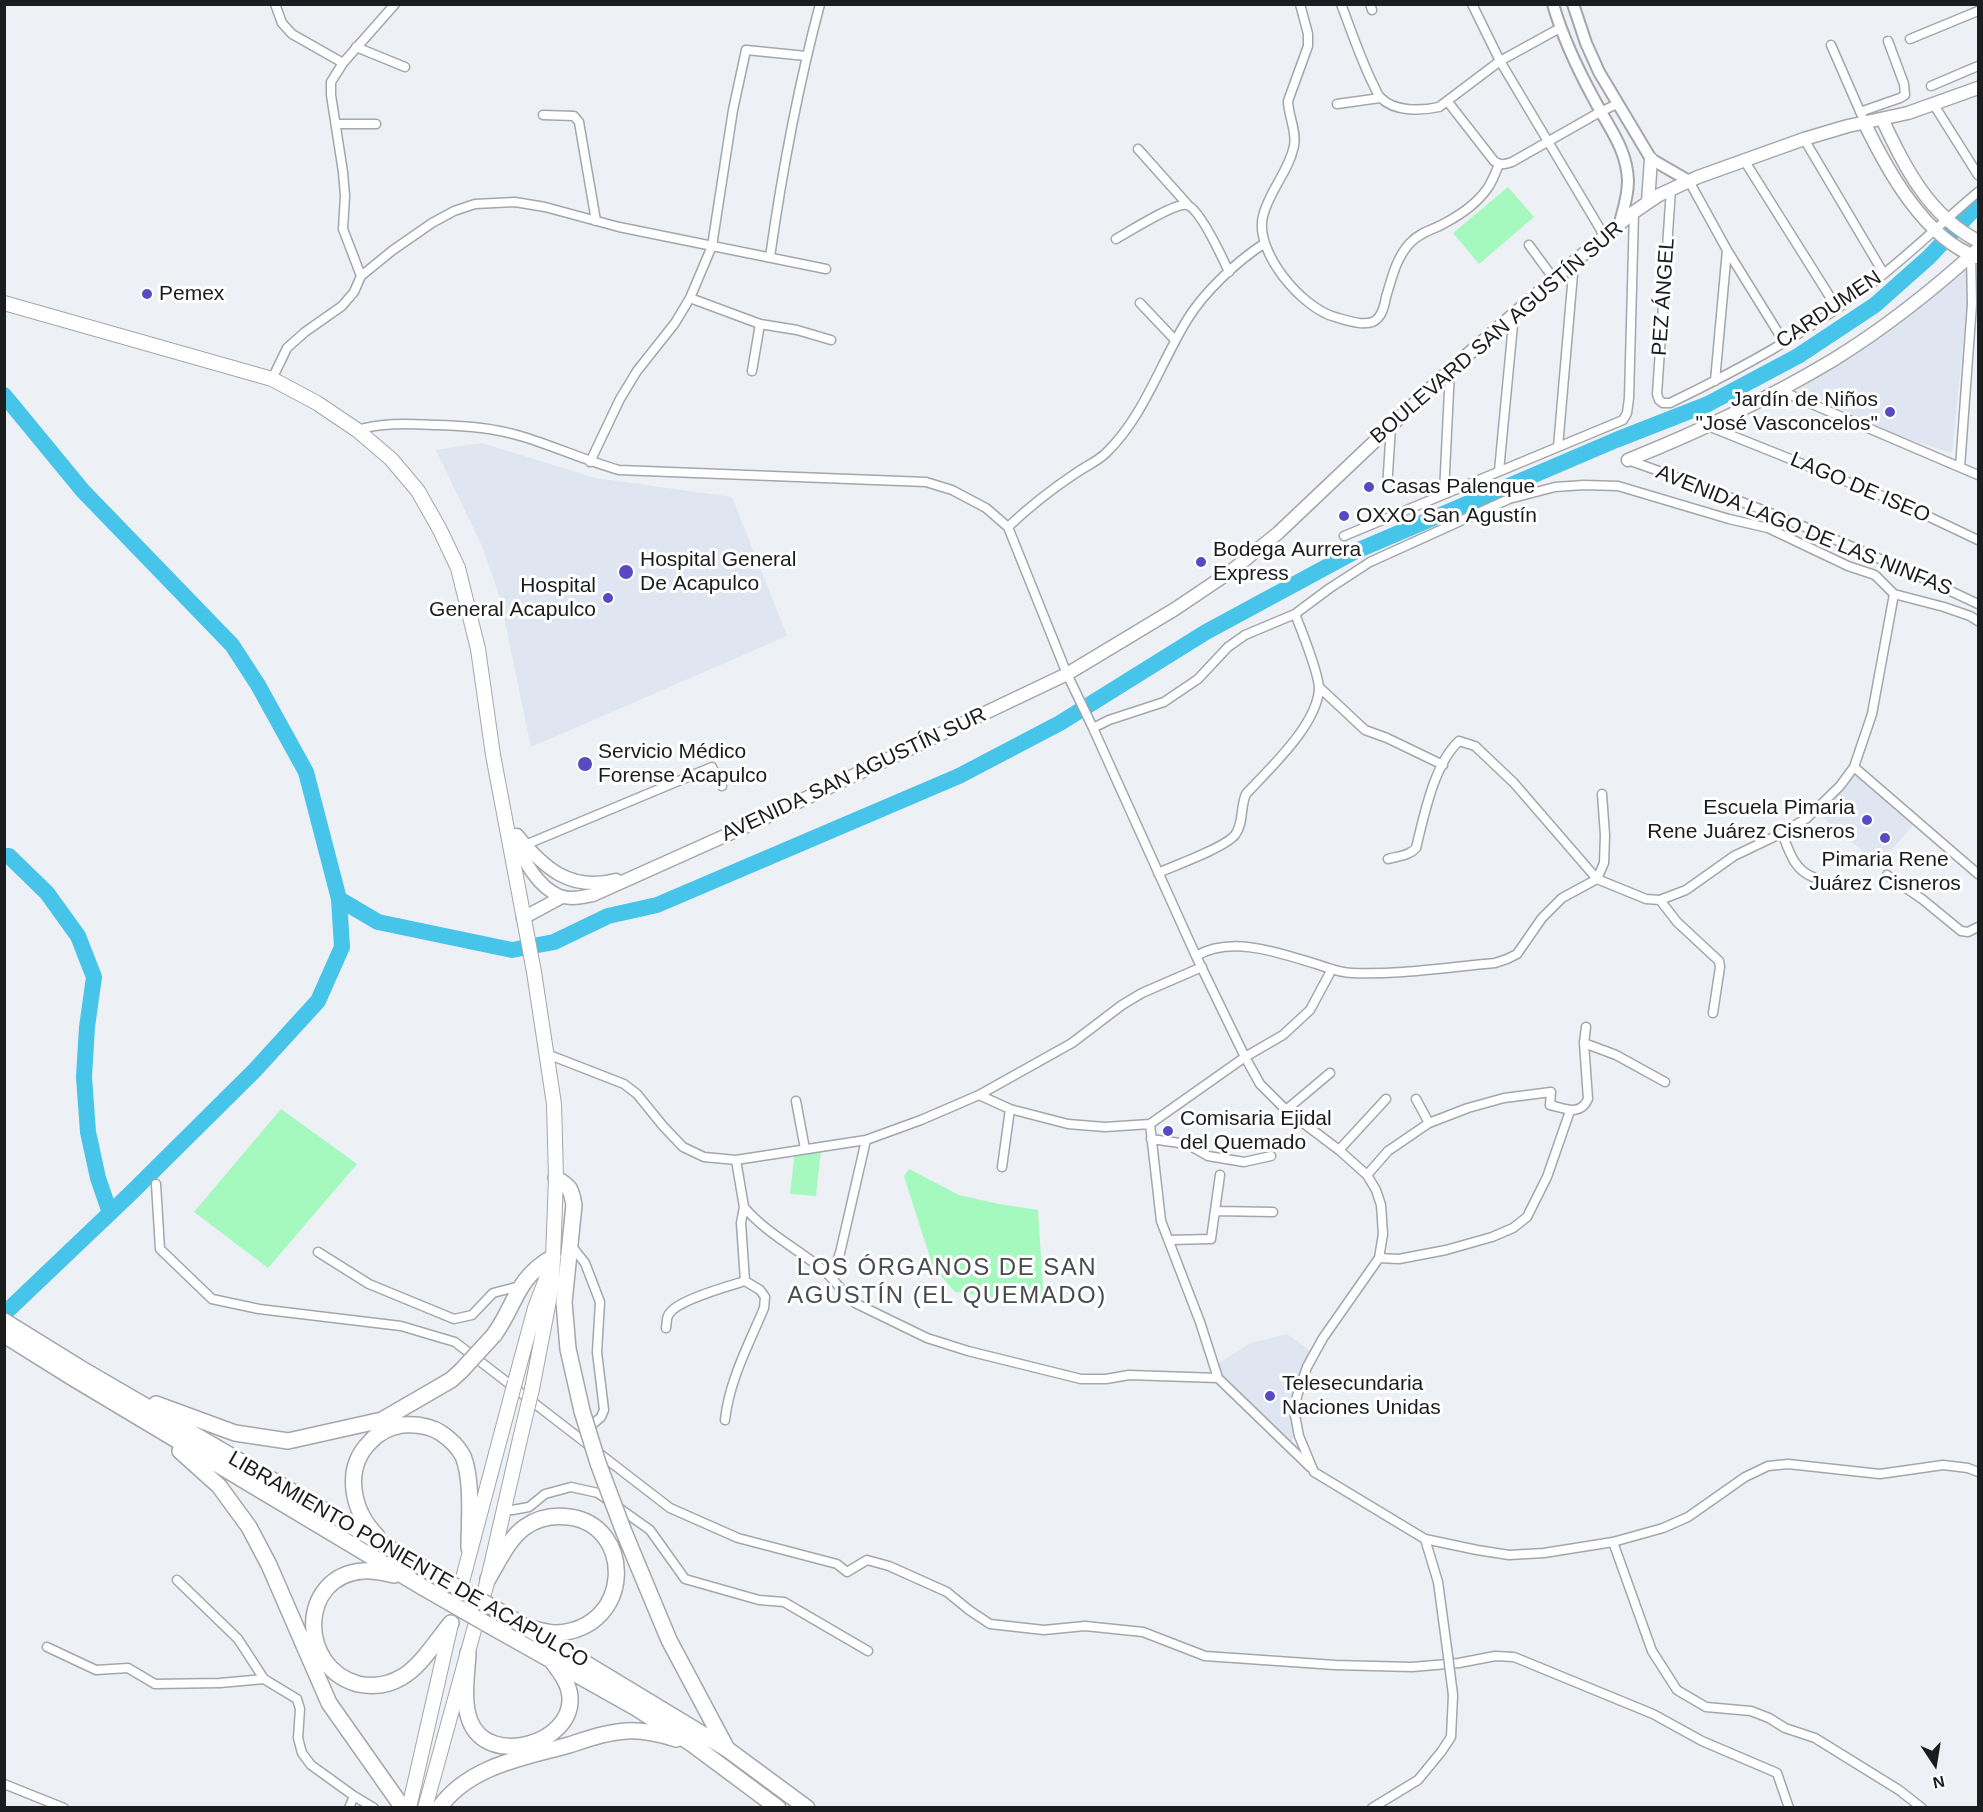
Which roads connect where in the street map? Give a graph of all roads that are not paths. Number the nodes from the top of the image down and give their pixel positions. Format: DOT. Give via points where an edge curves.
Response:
graph roads {
  1 [pos="275,4"];
  2 [pos="395,4"];
  3 [pos="820,4"];
  4 [pos="1300,4"];
  5 [pos="1341,4"];
  6 [pos="1472,4"];
  7 [pos="1553,4"];
  8 [pos="1573,4"];
  9 [pos="1978,11"];
  10 [pos="1560,28"];
  11 [pos="1910,39"];
  12 [pos="1888,41"];
  13 [pos="1831,45"];
  14 [pos="356,47"];
  15 [pos="806,56"];
  16 [pos="1500,61"];
  17 [pos="343,63"];
  18 [pos="1978,66"];
  19 [pos="405,67"];
  20 [pos="1931,86"];
  21 [pos="1978,88"];
  22 [pos="1380,98"];
  23 [pos="1448,102"];
  24 [pos="1337,104"];
  25 [pos="1617,104"];
  26 [pos="1934,105"];
  27 [pos="1600,112"];
  28 [pos="543,115"];
  29 [pos="1862,117"];
  30 [pos="1881,119"];
  31 [pos="336,124"];
  32 [pos="376,124"];
  33 [pos="1804,139"];
  34 [pos="1548,142"];
  35 [pos="1138,149"];
  36 [pos="1651,159"];
  37 [pos="1744,160"];
  38 [pos="1499,164"];
  39 [pos="1978,175"];
  40 [pos="1689,181"];
  41 [pos="1671,189"];
  42 [pos="1978,192"];
  43 [pos="1648,202"];
  44 [pos="1188,205"];
  45 [pos="1634,212"];
  46 [pos="596,221"];
  47 [pos="1950,221"];
  48 [pos="1619,226"];
  49 [pos="1937,232"];
  50 [pos="1605,237"];
  51 [pos="1116,239"];
  52 [pos="1264,243"];
  53 [pos="1529,245"];
  54 [pos="712,246"];
  55 [pos="1976,248"];
  56 [pos="1727,250"];
  57 [pos="770,257"];
  58 [pos="1574,262"];
  59 [pos="826,269"];
  60 [pos="1230,272"];
  61 [pos="1884,274"];
  62 [pos="361,276"];
  63 [pos="1554,279"];
  64 [pos="690,298"];
  65 [pos="4,303"];
  66 [pos="1140,303"];
  67 [pos="1837,308"];
  68 [pos="1514,314"];
  69 [pos="760,324"];
  70 [pos="831,340"];
  71 [pos="1176,340"];
  72 [pos="1784,342"];
  73 [pos="1450,370"];
  74 [pos="752,371"];
  75 [pos="272,379"];
  76 [pos="1715,381"];
  77 [pos="1778,389"];
  78 [pos="1663,403"];
  79 [pos="1391,425"];
  80 [pos="1708,426"];
  81 [pos="357,430"];
  82 [pos="1558,447"];
  83 [pos="1628,460"];
  84 [pos="590,462"];
  85 [pos="1960,467"];
  86 [pos="1499,471"];
  87 [pos="1978,475"];
  88 [pos="1387,489"];
  89 [pos="1444,493"];
  90 [pos="1008,527"];
  91 [pos="1344,536"];
  92 [pos="1978,540"];
  93 [pos="1894,594"];
  94 [pos="1978,603"];
  95 [pos="1295,614"];
  96 [pos="1978,621"];
  97 [pos="1067,674"];
  98 [pos="1319,687"];
  99 [pos="1092,725"];
  100 [pos="1443,765"];
  101 [pos="1854,767"];
  102 [pos="722,786"];
  103 [pos="1602,794"];
  104 [pos="505,820"];
  105 [pos="1782,833"];
  106 [pos="525,845"];
  107 [pos="1388,859"];
  108 [pos="1158,873"];
  109 [pos="640,874"];
  110 [pos="1978,874"];
  111 [pos="1887,875"];
  112 [pos="1813,877"];
  113 [pos="1597,879"];
  114 [pos="562,897"];
  115 [pos="1660,900"];
  116 [pos="525,924"];
  117 [pos="1978,927"];
  118 [pos="1196,956"];
  119 [pos="1202,968"];
  120 [pos="1332,969"];
  121 [pos="1713,1013"];
  122 [pos="1586,1027"];
  123 [pos="1584,1043"];
  124 [pos="547,1054"];
  125 [pos="1245,1057"];
  126 [pos="1330,1073"];
  127 [pos="1665,1082"];
  128 [pos="979,1095"];
  129 [pos="1386,1099"];
  130 [pos="1416,1099"];
  131 [pos="796,1101"];
  132 [pos="1010,1109"];
  133 [pos="1286,1110"];
  134 [pos="1570,1111"];
  135 [pos="1429,1123"];
  136 [pos="1150,1124"];
  137 [pos="1151,1139"];
  138 [pos="866,1140"];
  139 [pos="805,1149"];
  140 [pos="1339,1150"];
  141 [pos="1271,1156"];
  142 [pos="736,1160"];
  143 [pos="1002,1167"];
  144 [pos="1220,1175"];
  145 [pos="1367,1175"];
  146 [pos="556,1178"];
  147 [pos="156,1184"];
  148 [pos="744,1207"];
  149 [pos="1216,1211"];
  150 [pos="1273,1212"];
  151 [pos="1169,1240"];
  152 [pos="570,1244"];
  153 [pos="318,1252"];
  154 [pos="1379,1258"];
  155 [pos="552,1262"];
  156 [pos="831,1277"];
  157 [pos="745,1281"];
  158 [pos="520,1286"];
  159 [pos="4,1320"];
  160 [pos="666,1328"];
  161 [pos="4,1335"];
  162 [pos="76,1373"];
  163 [pos="1218,1378"];
  164 [pos="116,1389"];
  165 [pos="138,1417"];
  166 [pos="725,1420"];
  167 [pos="578,1436"];
  168 [pos="1314,1472"];
  169 [pos="1978,1472"];
  170 [pos="503,1510"];
  171 [pos="1425,1539"];
  172 [pos="1613,1542"];
  173 [pos="470,1548"];
  174 [pos="390,1549"];
  175 [pos="408,1579"];
  176 [pos="488,1579"];
  177 [pos="177,1580"];
  178 [pos="451,1623"];
  179 [pos="525,1628"];
  180 [pos="46,1647"];
  181 [pos="868,1651"];
  182 [pos="468,1653"];
  183 [pos="550,1659"];
  184 [pos="264,1679"];
  185 [pos="692,1744"];
  186 [pos="727,1749"];
  187 [pos="4,1784"];
  188 [pos="354,1796"];
  189 [pos="64,1808"];
  190 [pos="349,1808"];
  191 [pos="374,1808"];
  192 [pos="403,1808"];
  193 [pos="409,1808"];
  194 [pos="425,1808"];
  195 [pos="439,1808"];
  196 [pos="778,1808"];
  197 [pos="807,1808"];
  198 [pos="1372,1808"];
  199 [pos="1789,1808"];
  200 [pos="1922,1808"];
  1 -- 17 [label="street" via="282,23 292,34"];
  2 -- 14 [label="street"];
  3 -- 15 [label="street"];
  4 -- 52 [label="street" via="1308,46 1288,101 1295,143 1262,218"];
  5 -- 22 [label="street"];
  6 -- 16 [label="street"];
  7 -- 10 [label="street"];
  8 -- 25 [label="street" via="1586,43"];
  9 -- 11 [label="street"];
  10 -- 16 [label="street"];
  10 -- 27 [label="street"];
  12 -- 29 [label="street" via="1905,94"];
  13 -- 29 [label="street"];
  14 -- 17 [label="street"];
  14 -- 19 [label="street"];
  15 -- 54 [label="street" via="746,50"];
  15 -- 57 [label="street"];
  16 -- 23 [label="street"];
  16 -- 34 [label="street"];
  17 -- 31 [label="street" via="331,82"];
  18 -- 20 [label="street"];
  21 -- 26 [label="main road, BOULEVARD SAN AGUSTÍN SUR"];
  22 -- 23 [label="street" via="1407,109 1428,110"];
  22 -- 24 [label="street"];
  23 -- 38 [label="street"];
  25 -- 27 [label="street"];
  25 -- 36 [label="street"];
  26 -- 30 [label="main road, BOULEVARD SAN AGUSTÍN SUR"];
  26 -- 39 [label="street"];
  27 -- 34 [label="street"];
  27 -- 48 [label="street" via="1618,140 1628,180"];
  28 -- 46 [label="street" via="574,116 579,122"];
  29 -- 30 [label="main road, BOULEVARD SAN AGUSTÍN SUR"];
  29 -- 33 [label="main road, BOULEVARD SAN AGUSTÍN SUR"];
  29 -- 49 [label="main road" via="1897,181"];
  30 -- 47 [label="main road" via="1903,164 1927,200"];
  31 -- 32 [label="street"];
  31 -- 62 [label="street" via="345,196 344,230"];
  33 -- 37 [label="main road, BOULEVARD SAN AGUSTÍN SUR"];
  33 -- 61 [label="street"];
  34 -- 38 [label="street" via="1512,162"];
  34 -- 50 [label="street"];
  35 -- 44 [label="street"];
  36 -- 40 [label="street"];
  36 -- 43 [label="main road"];
  37 -- 40 [label="main road, BOULEVARD SAN AGUSTÍN SUR"];
  37 -- 67 [label="street"];
  38 -- 52 [label="street" via="1488,188 1472,205 1410,243 1399,259 1384,306 1372,322 1340,319 1310,304 1294,291"];
  40 -- 41 [label="main road, BOULEVARD SAN AGUSTÍN SUR"];
  40 -- 56 [label="street"];
  41 -- 43 [label="main road, BOULEVARD SAN AGUSTÍN SUR"];
  41 -- 78 [label="street, PEZ ÁNGEL" via="1657,394"];
  42 -- 47 [label="street, CARDUMEN"];
  43 -- 45 [label="main road, BOULEVARD SAN AGUSTÍN SUR"];
  44 -- 51 [label="street" via="1180,205"];
  44 -- 60 [label="street" via="1211,236"];
  45 -- 48 [label="main road, BOULEVARD SAN AGUSTÍN SUR"];
  45 -- 82 [label="street" via="1627,413 1615,424"];
  46 -- 54 [label="street"];
  46 -- 62 [label="street" via="515,202 475,204 432,223"];
  47 -- 49 [label="street, CARDUMEN"];
  47 -- 55 [label="main road"];
  48 -- 50 [label="main road, BOULEVARD SAN AGUSTÍN SUR"];
  49 -- 55 [label="main road" via="1959,249"];
  49 -- 61 [label="street, CARDUMEN"];
  50 -- 58 [label="main road, BOULEVARD SAN AGUSTÍN SUR"];
  52 -- 60 [label="street"];
  53 -- 63 [label="street"];
  54 -- 57 [label="street"];
  54 -- 64 [label="street"];
  55 -- 77 [label="main road" via="1867,338"];
  55 -- 85 [label="street"];
  56 -- 72 [label="street"];
  56 -- 76 [label="street"];
  57 -- 59 [label="street"];
  58 -- 63 [label="main road, BOULEVARD SAN AGUSTÍN SUR"];
  58 -- 82 [label="street"];
  60 -- 71 [label="street" via="1202,300"];
  61 -- 67 [label="street, CARDUMEN"];
  62 -- 75 [label="street" via="342,306 287,348"];
  63 -- 68 [label="main road, BOULEVARD SAN AGUSTÍN SUR"];
  64 -- 69 [label="street"];
  64 -- 84 [label="street" via="637,371"];
  65 -- 75 [label="main road"];
  66 -- 71 [label="street"];
  67 -- 72 [label="street, CARDUMEN"];
  68 -- 73 [label="main road, BOULEVARD SAN AGUSTÍN SUR"];
  68 -- 86 [label="street"];
  69 -- 70 [label="street"];
  69 -- 74 [label="street"];
  71 -- 90 [label="street" via="1129,424 1106,453 1027,508"];
  72 -- 76 [label="street, CARDUMEN"];
  73 -- 79 [label="main road, BOULEVARD SAN AGUSTÍN SUR"];
  73 -- 89 [label="street"];
  75 -- 81 [label="main road"];
  76 -- 78 [label="street, CARDUMEN"];
  77 -- 80 [label="main road"];
  77 -- 85 [label="street"];
  79 -- 88 [label="street"];
  79 -- 97 [label="main road, BOULEVARD SAN AGUSTÍN SUR" via="1278,533 1230,572"];
  80 -- 83 [label="main road"];
  80 -- 92 [label="street, LAGO DE ISEO" via="1900,503"];
  81 -- 84 [label="street" via="401,423 492,428"];
  81 -- 104 [label="main road" via="391,459 418,491 458,568 478,649"];
  82 -- 86 [label="street"];
  83 -- 94 [label="street, AVENIDA LAGO DE LAS NINFAS" via="1728,495"];
  84 -- 90 [label="street" via="619,470 926,482 986,508"];
  85 -- 87 [label="street"];
  86 -- 89 [label="street"];
  89 -- 91 [label="street"];
  90 -- 97 [label="street"];
  93 -- 95 [label="street" via="1875,575 1768,528 1618,486 1584,484 1555,487 1488,508 1370,562"];
  93 -- 96 [label="street"];
  93 -- 101 [label="street" via="1872,714"];
  95 -- 98 [label="street"];
  95 -- 99 [label="street" via="1245,635 1198,679 1164,702"];
  97 -- 99 [label="street"];
  97 -- 109 [label="main road, AVENIDA SAN AGUSTÍN SUR"];
  98 -- 100 [label="street" via="1365,730"];
  98 -- 108 [label="street" via="1311,717 1246,794 1235,835"];
  99 -- 108 [label="street"];
  100 -- 107 [label="street" via="1416,848"];
  100 -- 113 [label="street" via="1459,741 1475,746 1514,783"];
  101 -- 105 [label="street" via="1807,819"];
  101 -- 110 [label="street"];
  102 -- 106 [label="street" via="712,767"];
  103 -- 113 [label="street" via="1604,863"];
  104 -- 106 [label="main road, AVENIDA SAN AGUSTÍN SUR"];
  104 -- 114 [label="main road" via="537,878"];
  104 -- 116 [label="main road"];
  105 -- 112 [label="street" via="1798,868"];
  105 -- 115 [label="street" via="1734,856 1686,890"];
  106 -- 109 [label="main road, AVENIDA SAN AGUSTÍN SUR" via="548,867 571,880 610,882"];
  108 -- 118 [label="street"];
  109 -- 114 [label="main road, AVENIDA SAN AGUSTÍN SUR" via="593,895"];
  111 -- 117 [label="street" via="1961,931"];
  113 -- 115 [label="street"];
  113 -- 120 [label="street" via="1562,897 1517,954 1507,959 1413,970 1350,973"];
  114 -- 116 [label="main road"];
  115 -- 121 [label="street" via="1677,922 1719,961"];
  116 -- 124 [label="main road"];
  118 -- 119 [label="street"];
  118 -- 120 [label="street" via="1226,946 1248,947"];
  119 -- 125 [label="street"];
  119 -- 128 [label="street" via="1142,993 1072,1043"];
  120 -- 125 [label="street" via="1310,1010 1284,1035"];
  122 -- 123 [label="street"];
  123 -- 127 [label="street" via="1616,1055"];
  123 -- 134 [label="street" via="1588,1099 1585,1106"];
  124 -- 142 [label="street" via="624,1084 683,1147 704,1157"];
  124 -- 146 [label="main road" via="554,1104"];
  125 -- 133 [label="street" via="1260,1084"];
  125 -- 136 [label="street"];
  126 -- 133 [label="street"];
  128 -- 132 [label="street"];
  128 -- 138 [label="street"];
  129 -- 140 [label="street"];
  130 -- 135 [label="street"];
  131 -- 139 [label="street"];
  132 -- 136 [label="street" via="1068,1124"];
  132 -- 143 [label="street"];
  133 -- 140 [label="street"];
  134 -- 135 [label="street" via="1550,1105 1551,1092 1504,1098"];
  134 -- 154 [label="street" via="1547,1176 1527,1217 1513,1228 1446,1250"];
  135 -- 145 [label="street" via="1388,1151"];
  136 -- 137 [label="street"];
  137 -- 141 [label="street" via="1187,1144 1208,1156 1244,1162"];
  137 -- 151 [label="street" via="1159,1208"];
  138 -- 139 [label="street"];
  138 -- 156 [label="street"];
  139 -- 142 [label="street"];
  140 -- 145 [label="street"];
  142 -- 148 [label="street"];
  144 -- 149 [label="street"];
  145 -- 154 [label="street" via="1381,1205 1383,1234"];
  146 -- 152 [label="highway" via="572,1191"];
  146 -- 155 [label="main road"];
  147 -- 167 [label="street" via="160,1249 212,1299 259,1309 401,1326 455,1342"];
  148 -- 156 [label="street"];
  148 -- 157 [label="street" via="741,1223"];
  149 -- 150 [label="street"];
  149 -- 151 [label="street" via="1211,1239"];
  151 -- 163 [label="street"];
  152 -- 167 [label="street" via="585,1263 600,1302 597,1352 604,1410"];
  152 -- 186 [label="highway, bridge" via="564,1302 568,1349 598,1463 669,1640"];
  153 -- 158 [label="street" via="369,1284 454,1318 472,1315 493,1293"];
  154 -- 168 [label="street" via="1323,1338 1297,1396 1299,1436"];
  155 -- 158 [label="highway" via="531,1272"];
  155 -- 170 [label="main road, bridge" via="551,1293"];
  155 -- 173 [label="main road, bridge" via="535,1308"];
  156 -- 163 [label="street" via="847,1296 873,1313 927,1338 968,1351 1081,1379 1129,1375"];
  157 -- 160 [label="street" via="674,1308"];
  157 -- 166 [label="street" via="765,1297 764,1308 735,1377"];
  158 -- 164 [label="highway, bridge" via="494,1335 461,1371 382,1420 288,1441 235,1432"];
  159 -- 162 [label="highway, LIBRAMIENTO PONIENTE DE ACAPULCO"];
  161 -- 162 [label="highway, LIBRAMIENTO PONIENTE DE ACAPULCO"];
  162 -- 164 [label="highway, LIBRAMIENTO PONIENTE DE ACAPULCO"];
  162 -- 165 [label="highway, LIBRAMIENTO PONIENTE DE ACAPULCO"];
  163 -- 168 [label="street"];
  164 -- 174 [label="highway, LIBRAMIENTO PONIENTE DE ACAPULCO"];
  165 -- 175 [label="highway, LIBRAMIENTO PONIENTE DE ACAPULCO"];
  165 -- 192 [label="highway" via="219,1486 238,1512 260,1546 329,1703"];
  167 -- 199 [label="street" via="670,1508 738,1538 837,1564 847,1572 867,1560 889,1566 947,1592 990,1624 1044,1630 1085,1626 1143,1632 1205,1656 1335,1665 1412,1667 1514,1657 1653,1714 1702,1742 1777,1773"];
  168 -- 171 [label="street"];
  169 -- 172 [label="street" via="1943,1465 1880,1474 1788,1464 1768,1466 1745,1477 1688,1517"];
  170 -- 176 [label="main road"];
  170 -- 181 [label="street" via="529,1507 545,1494 571,1487 598,1493 650,1530 685,1579 759,1600 784,1602"];
  171 -- 172 [label="street" via="1509,1555"];
  171 -- 198 [label="street, bridge" via="1438,1582 1448,1656 1453,1695 1451,1737 1418,1780"];
  172 -- 200 [label="street" via="1652,1651 1677,1690 1706,1707 1751,1711 1815,1738"];
  173 -- 174 [label="highway" via="468,1473 462,1455 450,1439 433,1428 414,1424 394,1426 376,1435 354,1467 358,1506 368,1527"];
  173 -- 178 [label="main road"];
  174 -- 179 [label="highway, LIBRAMIENTO PONIENTE DE ACAPULCO, bridge"];
  175 -- 178 [label="highway" via="360,1571 328,1587 315,1609 313,1626 318,1649 328,1665 344,1678 361,1684 394,1682 413,1669"];
  175 -- 183 [label="highway, LIBRAMIENTO PONIENTE DE ACAPULCO, bridge"];
  176 -- 179 [label="highway" via="512,1540 541,1518 580,1518 600,1530 615,1561 617,1577 605,1611 591,1623 571,1631 554,1633"];
  176 -- 182 [label="main road"];
  177 -- 184 [label="street" via="238,1640"];
  178 -- 193 [label="main road"];
  179 -- 186 [label="highway, LIBRAMIENTO PONIENTE DE ACAPULCO"];
  180 -- 184 [label="street" via="96,1670 128,1668 155,1684"];
  182 -- 183 [label="highway" via="466,1705 470,1721 483,1739 506,1747 544,1738 565,1719 569,1691"];
  182 -- 194 [label="main road"];
  183 -- 185 [label="highway, LIBRAMIENTO PONIENTE DE ACAPULCO"];
  184 -- 188 [label="street" via="297,1699 302,1753"];
  185 -- 195 [label="highway" via="646,1732 610,1733 488,1769 462,1785"];
  185 -- 196 [label="highway, LIBRAMIENTO PONIENTE DE ACAPULCO"];
  186 -- 197 [label="highway, LIBRAMIENTO PONIENTE DE ACAPULCO"];
  187 -- 189 [label="street"];
  188 -- 190 [label="street"];
  188 -- 191 [label="street"];
}
